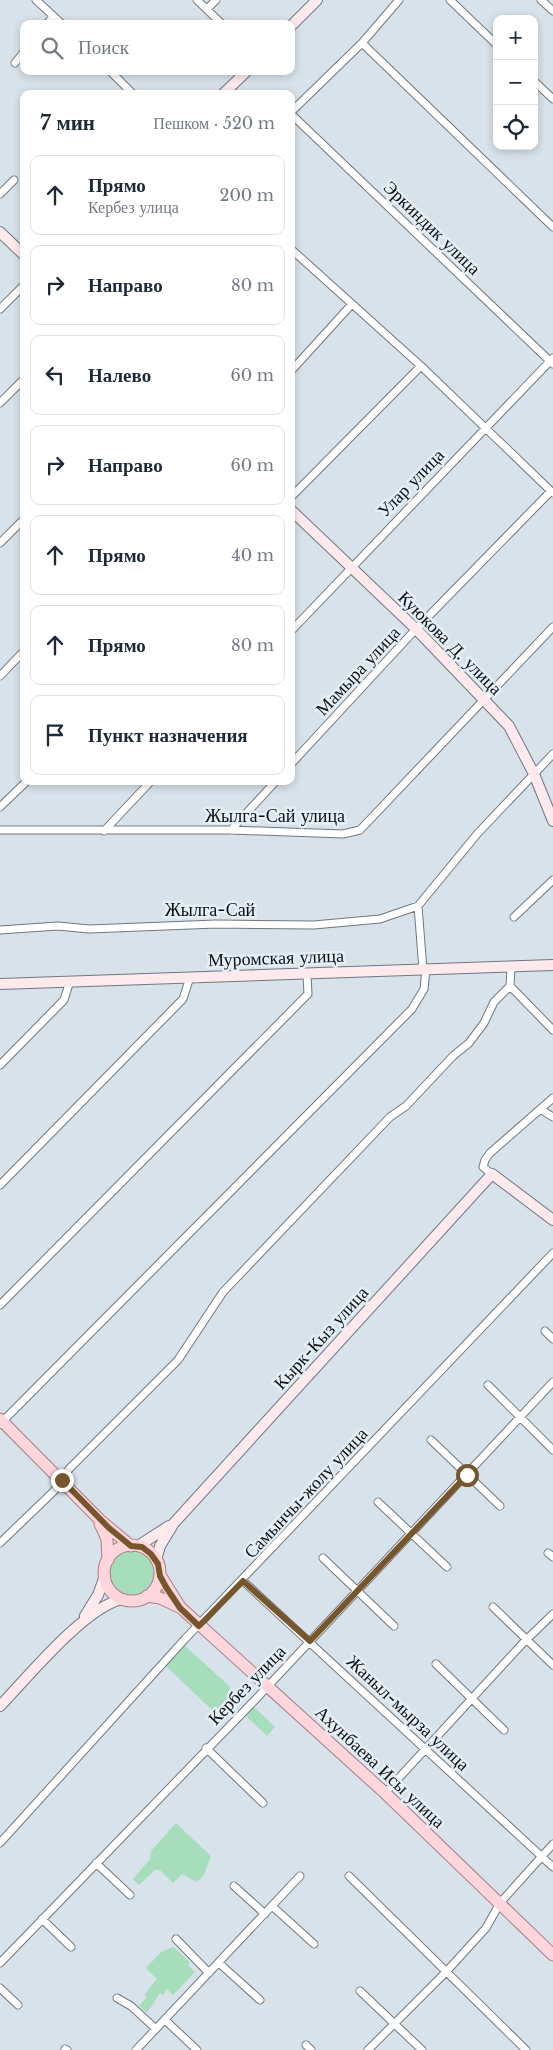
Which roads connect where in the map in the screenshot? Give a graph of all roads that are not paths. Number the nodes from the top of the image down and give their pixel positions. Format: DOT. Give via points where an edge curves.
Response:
graph roads {
  1 [pos="36,0"];
  2 [pos="197,0"];
  3 [pos="216,0"];
  4 [pos="317,0"];
  5 [pos="399,0"];
  6 [pos="450,0"];
  7 [pos="541,0"];
  8 [pos="207,9"];
  9 [pos="553,11"];
  10 [pos="53,16"];
  11 [pos="50,20"];
  12 [pos="58,20"];
  13 [pos="218,20"];
  14 [pos="295,22"];
  15 [pos="493,41"];
  16 [pos="362,43"];
  17 [pos="20,57"];
  18 [pos="15,63"];
  19 [pos="114,75"];
  20 [pos="243,75"];
  21 [pos="538,85"];
  22 [pos="129,90"];
  23 [pos="227,90"];
  24 [pos="553,99"];
  25 [pos="295,109"];
  26 [pos="295,117"];
  27 [pos="14,180"];
  28 [pos="0,194"];
  29 [pos="553,227"];
  30 [pos="0,232"];
  31 [pos="20,251"];
  32 [pos="295,253"];
  33 [pos="20,289"];
  34 [pos="352,304"];
  35 [pos="0,309"];
  36 [pos="552,361"];
  37 [pos="421,366"];
  38 [pos="295,367"];
  39 [pos="20,383"];
  40 [pos="0,403"];
  41 [pos="486,427"];
  42 [pos="552,492"];
  43 [pos="295,493"];
  44 [pos="295,514"];
  45 [pos="20,523"];
  46 [pos="0,543"];
  47 [pos="350,568"];
  48 [pos="295,627"];
  49 [pos="553,627"];
  50 [pos="416,630"];
  51 [pos="20,655"];
  52 [pos="0,676"];
  53 [pos="483,699"];
  54 [pos="553,754"];
  55 [pos="295,760"];
  56 [pos="534,774"];
  57 [pos="23,785"];
  58 [pos="147,785"];
  59 [pos="272,785"];
  60 [pos="0,807"];
  61 [pos="553,821"];
  62 [pos="0,830"];
  63 [pos="231,830"];
  64 [pos="104,831"];
  65 [pos="553,880"];
  66 [pos="418,906"];
  67 [pos="514,917"];
  68 [pos="0,930"];
  69 [pos="553,965"];
  70 [pos="511,968"];
  71 [pos="424,969"];
  72 [pos="307,975"];
  73 [pos="190,977"];
  74 [pos="70,981"];
  75 [pos="0,984"];
  76 [pos="510,986"];
  77 [pos="553,1030"];
  78 [pos="0,1065"];
  79 [pos="553,1098"];
  80 [pos="540,1110"];
  81 [pos="553,1118"];
  82 [pos="492,1174"];
  83 [pos="0,1185"];
  84 [pos="553,1220"];
  85 [pos="553,1253"];
  86 [pos="0,1305"];
  87 [pos="545,1331"];
  88 [pos="553,1340"];
  89 [pos="553,1382"];
  90 [pos="488,1385"];
  91 [pos="520,1418"];
  92 [pos="1,1422"];
  93 [pos="431,1440"];
  94 [pos="553,1450"];
  95 [pos="467,1475"];
  96 [pos="62,1480"];
  97 [pos="378,1502"];
  98 [pos="500,1506"];
  99 [pos="88,1508"];
  100 [pos="174,1523"];
  101 [pos="412,1534"];
  102 [pos="0,1543"];
  103 [pos="135,1546"];
  104 [pos="324,1558"];
  105 [pos="108,1560"];
  106 [pos="156,1560"];
  107 [pos="447,1567"];
  108 [pos="104,1576"];
  109 [pos="160,1576"];
  110 [pos="243,1581"];
  111 [pos="358,1592"];
  112 [pos="147,1596"];
  113 [pos="122,1599"];
  114 [pos="493,1607"];
  115 [pos="180,1608"];
  116 [pos="553,1614"];
  117 [pos="82,1622"];
  118 [pos="199,1626"];
  119 [pos="394,1626"];
  120 [pos="528,1640"];
  121 [pos="310,1641"];
  122 [pos="436,1664"];
  123 [pos="553,1665"];
  124 [pos="267,1687"];
  125 [pos="472,1698"];
  126 [pos="0,1706"];
  127 [pos="504,1730"];
  128 [pos="206,1748"];
  129 [pos="425,1749"];
  130 [pos="385,1793"];
  131 [pos="263,1803"];
  132 [pos="0,1843"];
  133 [pos="553,1844"];
  134 [pos="542,1856"];
  135 [pos="96,1863"];
  136 [pos="553,1867"];
  137 [pos="300,1876"];
  138 [pos="349,1876"];
  139 [pos="234,1886"];
  140 [pos="130,1895"];
  141 [pos="500,1903"];
  142 [pos="272,1906"];
  143 [pos="265,1914"];
  144 [pos="42,1920"];
  145 [pos="176,1939"];
  146 [pos="314,1944"];
  147 [pos="71,1947"];
  148 [pos="553,1956"];
  149 [pos="0,1963"];
  150 [pos="218,1963"];
  151 [pos="446,1972"];
  152 [pos="209,1973"];
  153 [pos="0,1988"];
  154 [pos="360,1991"];
  155 [pos="117,1998"];
  156 [pos="260,2000"];
  157 [pos="18,2005"];
  158 [pos="164,2020"];
  159 [pos="394,2024"];
  160 [pos="156,2029"];
  161 [pos="136,2050"];
  162 [pos="197,2050"];
  163 [pos="368,2050"];
  164 [pos="422,2050"];
  165 [pos="526,2050"];
  1 -- 10 [label="street"];
  2 -- 8 [label="street"];
  3 -- 8 [label="street"];
  4 -- 14 [label="street"];
  5 -- 16 [label="street"];
  6 -- 15 [label="street"];
  7 -- 9 [label="street"];
  8 -- 13 [label="street"];
  10 -- 11 [label="street"];
  10 -- 12 [label="street"];
  16 -- 25 [label="street"];
  16 -- 29 [label="street"];
  17 -- 18 [label="street"];
  19 -- 22 [label="street"];
  20 -- 23 [label="street"];
  21 -- 24 [label="street"];
  26 -- 36 [label="street, Эркиндик улица"];
  27 -- 28 [label="street"];
  30 -- 31 [label="street"];
  32 -- 34 [label="street"];
  33 -- 35 [label="street"];
  34 -- 37 [label="street"];
  34 -- 38 [label="street"];
  36 -- 41 [label="street, Улар улица"];
  37 -- 41 [label="street"];
  37 -- 43 [label="street"];
  39 -- 40 [label="street"];
  41 -- 42 [label="street"];
  41 -- 47 [label="street, Улар улица"];
  42 -- 50 [label="street, Мамыра улица"];
  44 -- 47 [label="street, Куюкова Д. улица"];
  45 -- 46 [label="street"];
  47 -- 48 [label="street, Улар улица"];
  47 -- 50 [label="street, Куюкова Д. улица"];
  49 -- 53 [label="street, Жылга-Сай улица"];
  50 -- 53 [label="street, Куюкова Д. улица"];
  50 -- 55 [label="street, Мамыра улица"];
  51 -- 52 [label="street"];
  53 -- 56 [label="street, Куюкова Д. улица" via="509,726"];
  53 -- 63 [label="street, Жылга-Сай улица" via="360,830 343,834"];
  54 -- 56 [label="street"];
  56 -- 61 [label="street, Куюкова Д. улица"];
  56 -- 66 [label="street" via="478,833"];
  57 -- 60 [label="street"];
  58 -- 64 [label="street"];
  59 -- 63 [label="street"];
  62 -- 64 [label="street, Жылга-Сай улица"];
  63 -- 64 [label="street, Жылга-Сай улица"];
  65 -- 67 [label="street"];
  66 -- 68 [label="street, Жылга-Сай" via="380,919 314,925 216,924 89,929 58,926"];
  66 -- 71 [label="street"];
  69 -- 70 [label="street, Муромская улица"];
  70 -- 71 [label="street, Муромская улица"];
  70 -- 76 [label="street"];
  71 -- 72 [label="street, Муромская улица"];
  71 -- 92 [label="street" via="424,988 412,1009"];
  72 -- 73 [label="street, Муромская улица"];
  72 -- 86 [label="street" via="308,994"];
  73 -- 74 [label="street, Муромская улица"];
  73 -- 83 [label="street" via="183,999"];
  74 -- 75 [label="street, Муромская улица"];
  74 -- 78 [label="street" via="64,1000"];
  76 -- 77 [label="street"];
  76 -- 96 [label="street" via="494,1002 484,1024 469,1043 406,1106 390,1117 223,1292 178,1360 69,1469"];
  79 -- 80 [label="street"];
  80 -- 81 [label="street"];
  80 -- 82 [label="street" via="485,1160 483,1167"];
  82 -- 84 [label="street"];
  82 -- 100 [label="street, Кырк-Кыз улица"];
  85 -- 110 [label="street, Самынчы-жолу улица"];
  87 -- 88 [label="street"];
  89 -- 91 [label="street, Кербез улица"];
  90 -- 91 [label="street"];
  91 -- 94 [label="street"];
  91 -- 95 [label="street, Кербез улица"];
  92 -- 96 [label="main road"];
  93 -- 95 [label="street"];
  95 -- 98 [label="street"];
  95 -- 101 [label="street, Кербез улица"];
  96 -- 99 [label="main road"];
  96 -- 102 [label="street"];
  97 -- 101 [label="street"];
  99 -- 103 [label="main road"];
  99 -- 105 [label="main road" via="107,1539"];
  100 -- 103 [label="street, Кырк-Кыз улица"];
  100 -- 106 [label="street, Кырк-Кыз улица" via="160,1546"];
  101 -- 107 [label="street"];
  101 -- 111 [label="street, Кербез улица"];
  103 -- 105 [label="main road" via="117,1550"];
  103 -- 106 [label="main road" via="148,1551"];
  104 -- 111 [label="street"];
  105 -- 108 [label="main road"];
  106 -- 109 [label="main road"];
  108 -- 113 [label="main road" via="109,1588"];
  108 -- 117 [label="street" via="98,1595"];
  109 -- 112 [label="main road" via="156,1587"];
  109 -- 115 [label="main road, Ахунбаева Исы улица"];
  110 -- 118 [label="street, Самынчы-жолу улица"];
  110 -- 121 [label="street, Жаныл-мырза улица"];
  111 -- 119 [label="street"];
  111 -- 121 [label="street, Кербез улица"];
  112 -- 113 [label="main road" via="135,1601"];
  112 -- 115 [label="main road, Ахунбаева Исы улица"];
  113 -- 117 [label="street" via="106,1604"];
  114 -- 120 [label="street"];
  115 -- 118 [label="main road, Ахунбаева Исы улица"];
  116 -- 120 [label="street"];
  117 -- 126 [label="street"];
  118 -- 124 [label="main road, Ахунбаева Исы улица"];
  118 -- 132 [label="street, Самынчы-жолу улица"];
  120 -- 123 [label="street"];
  120 -- 125 [label="street"];
  121 -- 124 [label="street, Кербез улица"];
  121 -- 129 [label="street, Жаныл-мырза улица"];
  122 -- 125 [label="street"];
  124 -- 128 [label="street, Кербез улица"];
  124 -- 130 [label="main road, Ахунбаева Исы улица"];
  125 -- 127 [label="street"];
  125 -- 129 [label="street"];
  128 -- 131 [label="street"];
  128 -- 135 [label="street, Кербез улица"];
  129 -- 130 [label="street"];
  129 -- 134 [label="street, Жаныл-мырза улица"];
  130 -- 141 [label="main road, Ахунбаева Исы улица"];
  133 -- 134 [label="street"];
  134 -- 136 [label="street, Жаныл-мырза улица"];
  134 -- 141 [label="street"];
  135 -- 140 [label="street"];
  135 -- 144 [label="street, Кербез улица"];
  137 -- 142 [label="street"];
  138 -- 151 [label="street"];
  139 -- 143 [label="street"];
  141 -- 148 [label="main road, Ахунбаева Исы улица"];
  141 -- 151 [label="street" via="486,1928"];
  142 -- 143 [label="street"];
  142 -- 146 [label="street"];
  143 -- 150 [label="street"];
  144 -- 147 [label="street"];
  144 -- 149 [label="street, Кербез улица"];
  145 -- 152 [label="street"];
  150 -- 152 [label="street"];
  150 -- 156 [label="street"];
  151 -- 159 [label="street"];
  151 -- 165 [label="street"];
  152 -- 158 [label="street"];
  153 -- 157 [label="street"];
  154 -- 159 [label="street"];
  155 -- 160 [label="street"];
  158 -- 160 [label="street"];
  158 -- 162 [label="street"];
  159 -- 163 [label="street"];
  159 -- 164 [label="street"];
  160 -- 161 [label="street"];
}
